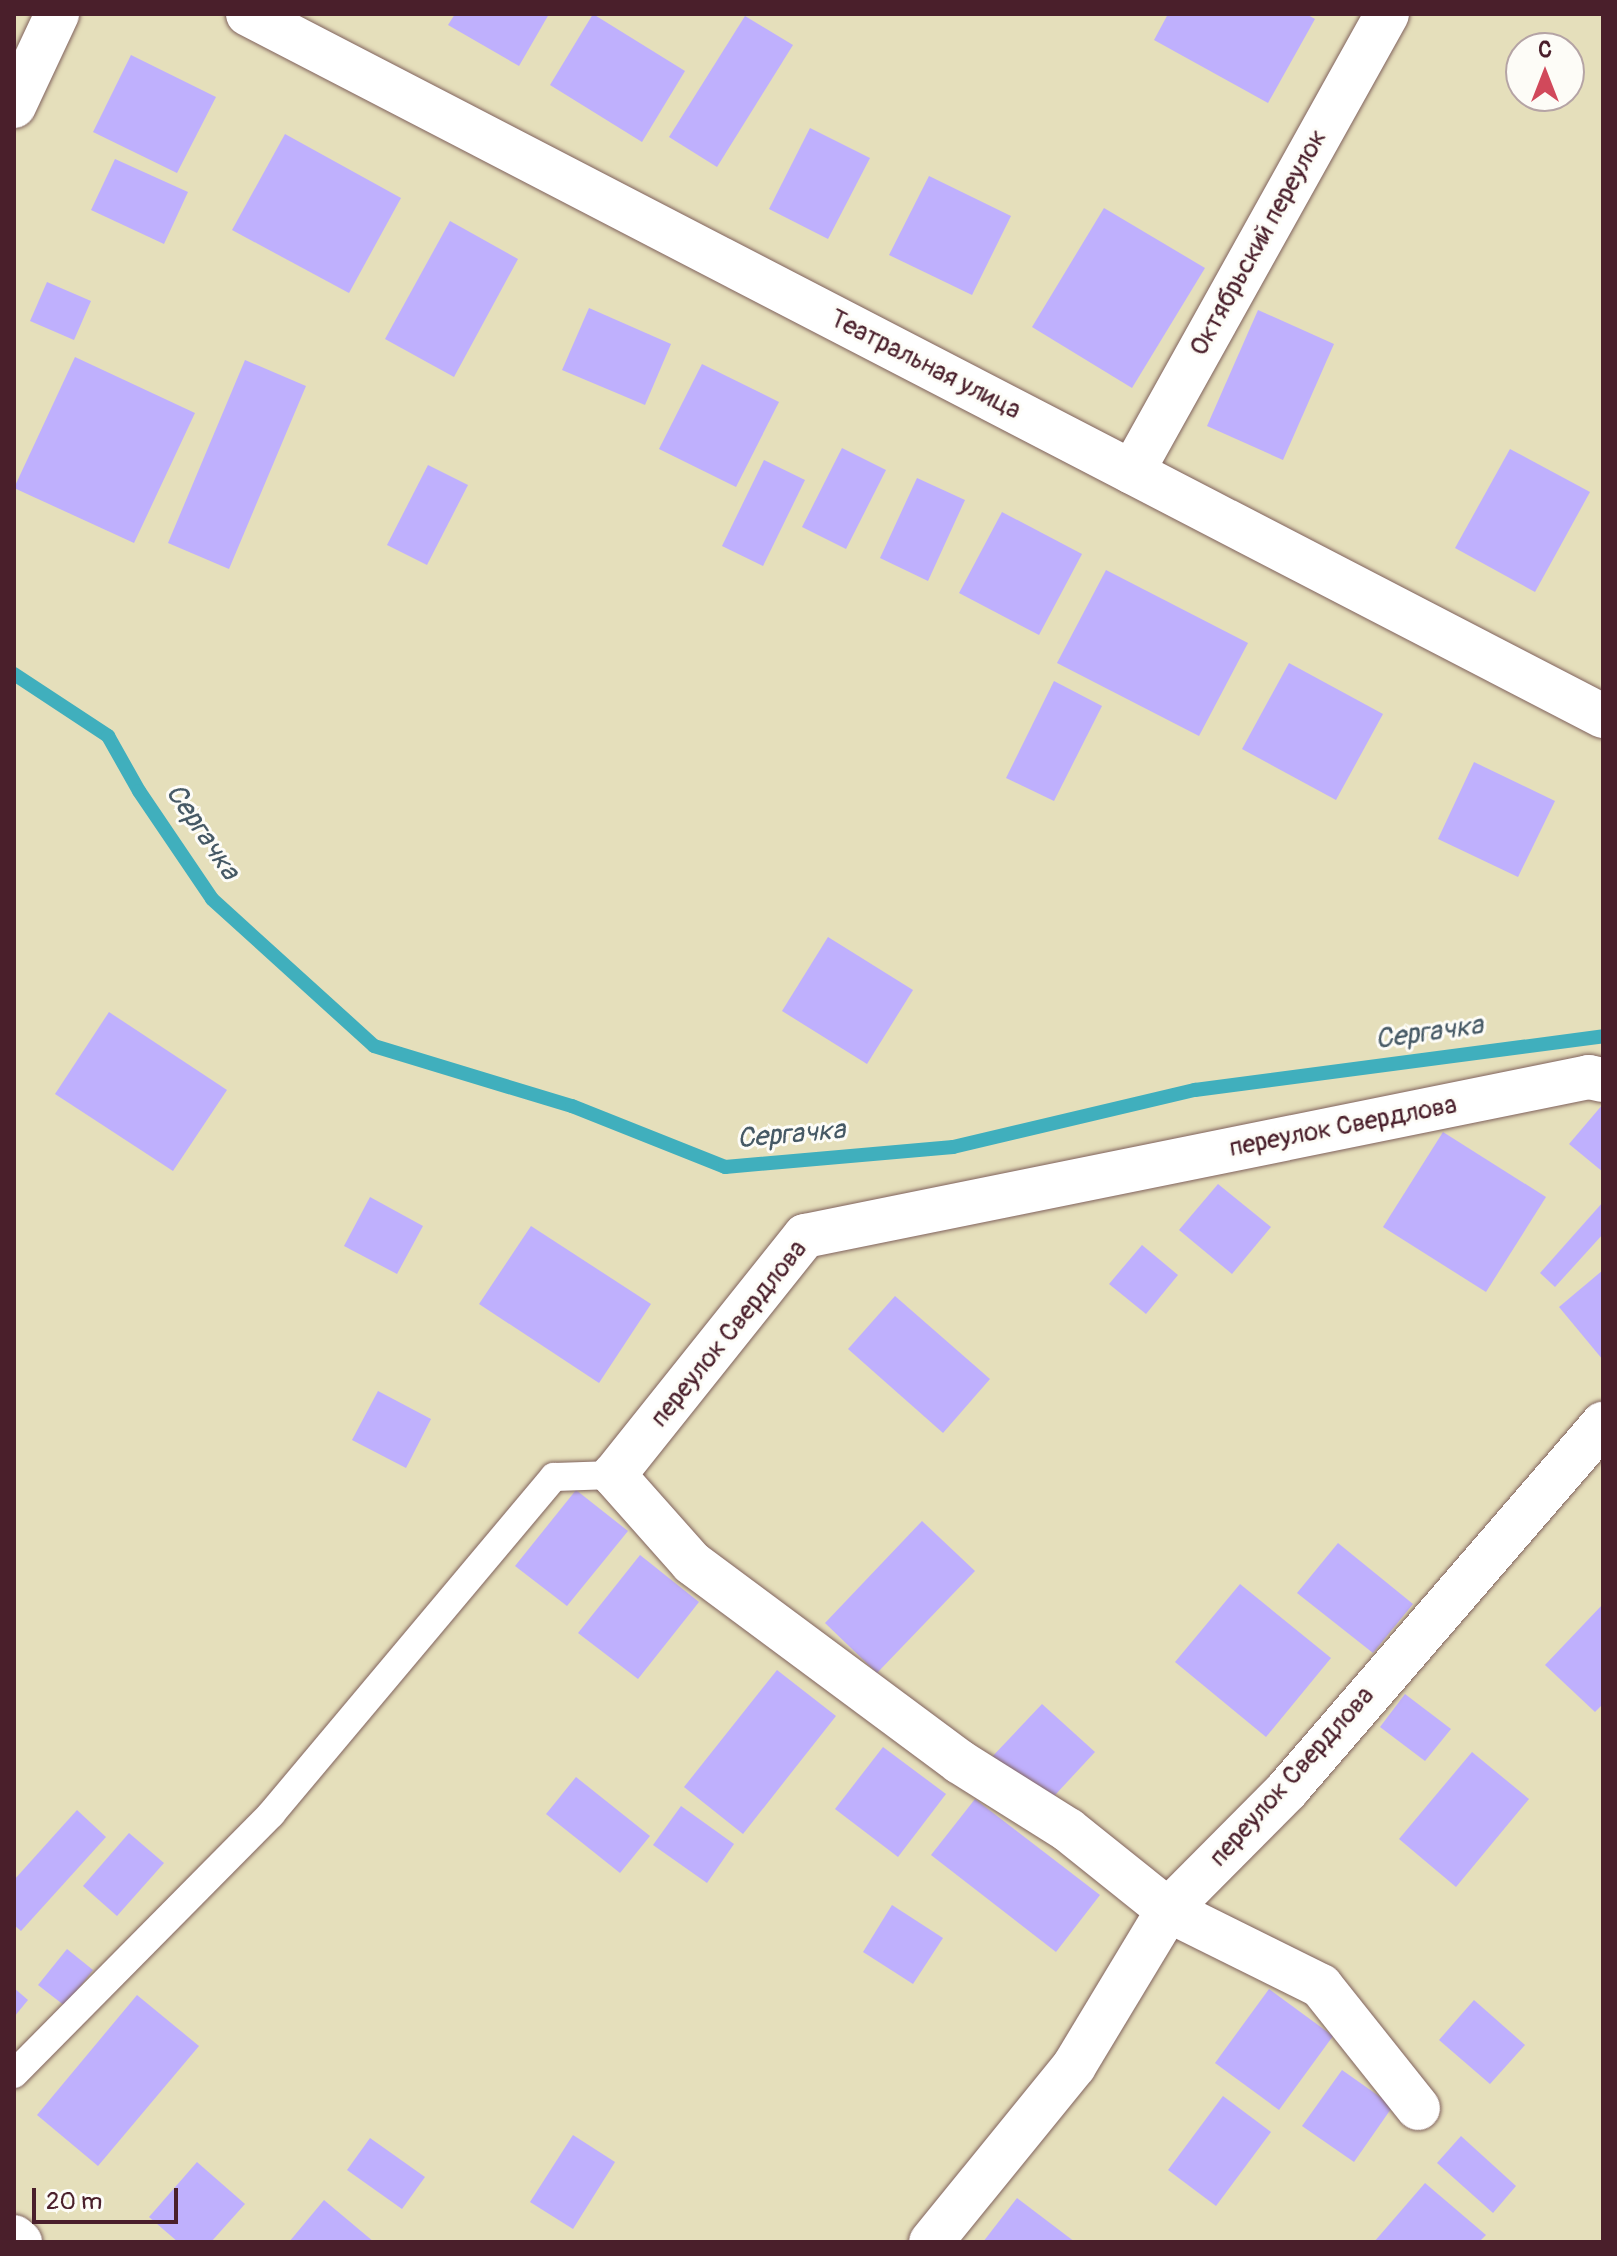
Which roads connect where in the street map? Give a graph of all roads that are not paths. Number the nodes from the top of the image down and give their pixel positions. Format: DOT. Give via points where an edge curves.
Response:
graph roads {
  1 [pos="57,14"];
  2 [pos="248,14"];
  3 [pos="1387,14"];
  4 [pos="14,106"];
  5 [pos="1132,472"];
  6 [pos="1603,716"];
  7 [pos="1603,1080"];
  8 [pos="1603,1424"];
  9 [pos="614,1475"];
  10 [pos="1168,1910"];
  11 [pos="14,2074"];
  12 [pos="1418,2108"];
  13 [pos="14,2237"];
  14 [pos="20,2242"];
  15 [pos="931,2242"];
  1 -- 4 [label="street"];
  2 -- 5 [label="street, Театральная улица"];
  3 -- 5 [label="street, Октябрьский переулок"];
  5 -- 6 [label="street, Театральная улица"];
  7 -- 9 [label="street, переулок Свердлова" via="1589,1077 805,1236"];
  8 -- 10 [label="street, переулок Свердлова" via="1287,1790"];
  9 -- 10 [label="street" via="692,1563 960,1762 1068,1830"];
  9 -- 11 [label="lane" via="554,1477 271,1814"];
  10 -- 12 [label="street" via="1321,1986"];
  10 -- 15 [label="street, переулок Свердлова" via="1074,2066"];
  13 -- 14 [label="street"];
}
